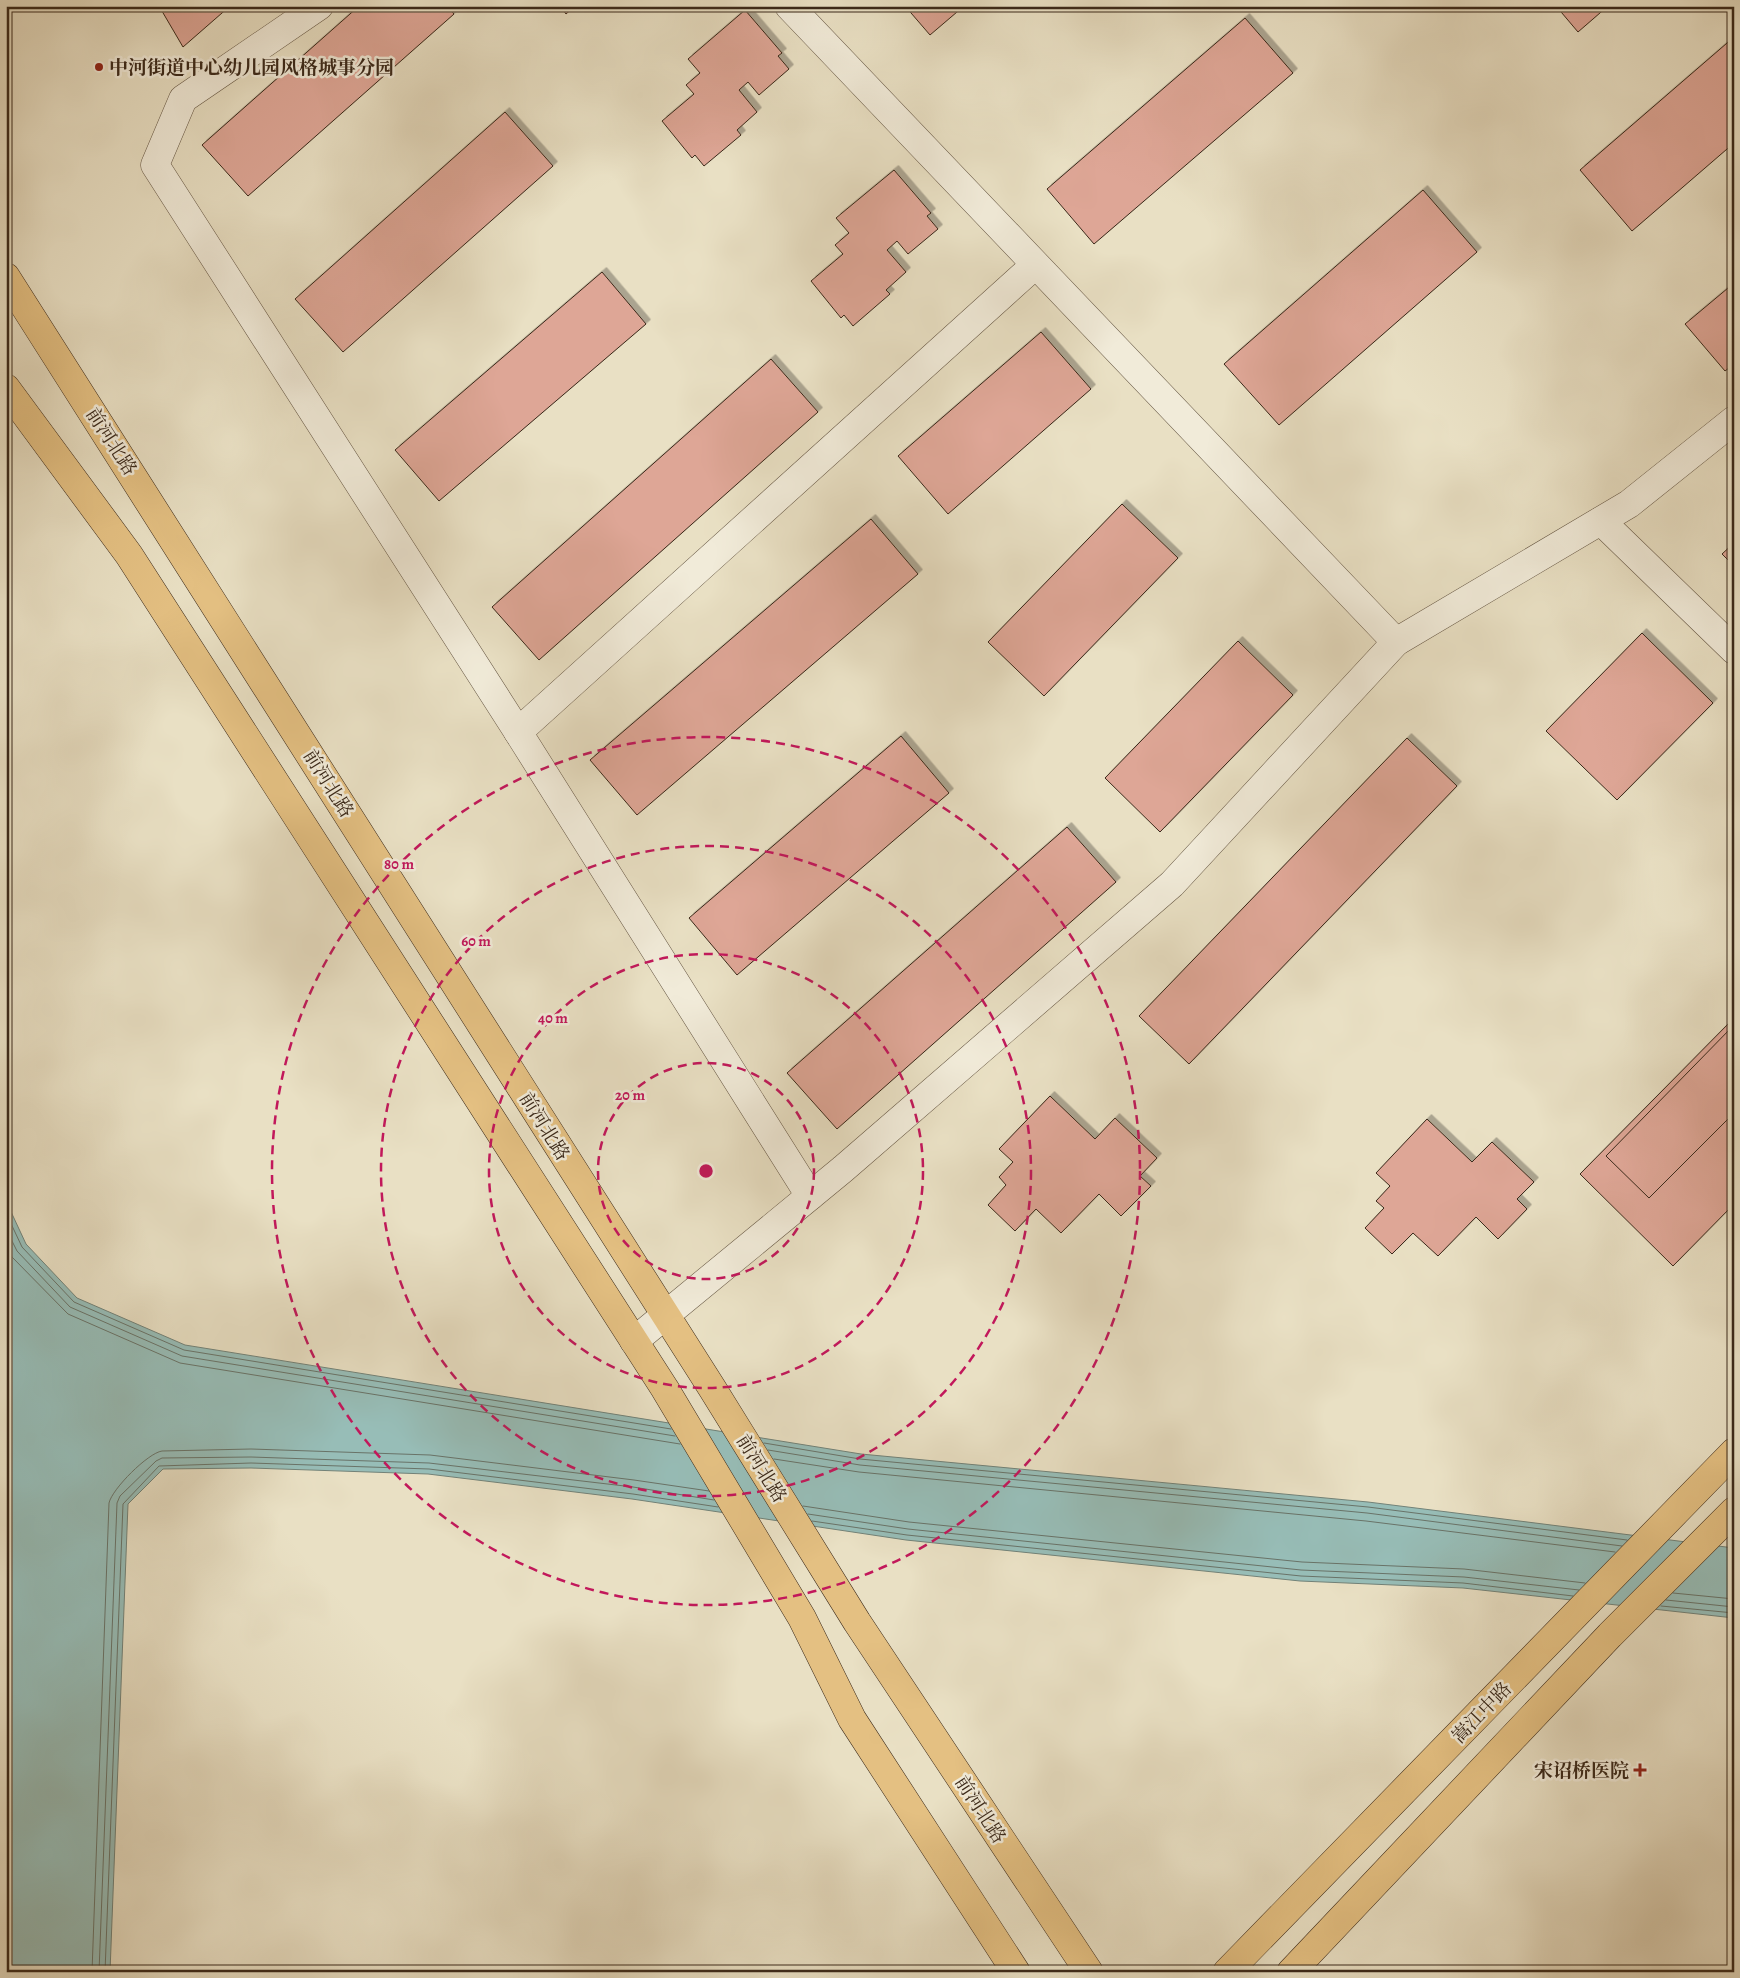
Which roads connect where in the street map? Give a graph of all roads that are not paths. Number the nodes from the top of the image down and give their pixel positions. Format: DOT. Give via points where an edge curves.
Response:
graph roads {
  1 [pos="319,6"];
  2 [pos="789,6"];
  3 [pos="1034,265"];
  4 [pos="6,277"];
  5 [pos="6,388"];
  6 [pos="1734,420"];
  7 [pos="1600,521"];
  8 [pos="1396,642"];
  9 [pos="1734,650"];
  10 [pos="518,732"];
  11 [pos="810,1196"];
  12 [pos="666,1316"];
  13 [pos="634,1341"];
  14 [pos="1734,1452"];
  15 [pos="1734,1511"];
  16 [pos="1016,1972"];
  17 [pos="1088,1972"];
  18 [pos="1227,1972"];
  19 [pos="1292,1972"];
  1 -- 10 [label="lane" via="183,99 155,165"];
  2 -- 3 [label="lane"];
  3 -- 8 [label="lane"];
  3 -- 10 [label="lane"];
  4 -- 12 [label="main road, 前河北路"];
  5 -- 13 [label="main road" via="129,555"];
  6 -- 7 [label="lane" via="1629,504"];
  7 -- 8 [label="lane"];
  7 -- 9 [label="lane"];
  8 -- 11 [label="lane" via="1172,884"];
  10 -- 11 [label="lane"];
  11 -- 12 [label="lane"];
  12 -- 13 [label="lane"];
  12 -- 17 [label="main road, 前河北路" via="858,1622"];
  13 -- 16 [label="main road" via="802,1618 852,1720"];
  14 -- 18 [label="main road, 嵩江中路"];
  15 -- 19 [label="main road" via="1610,1635"];
}
